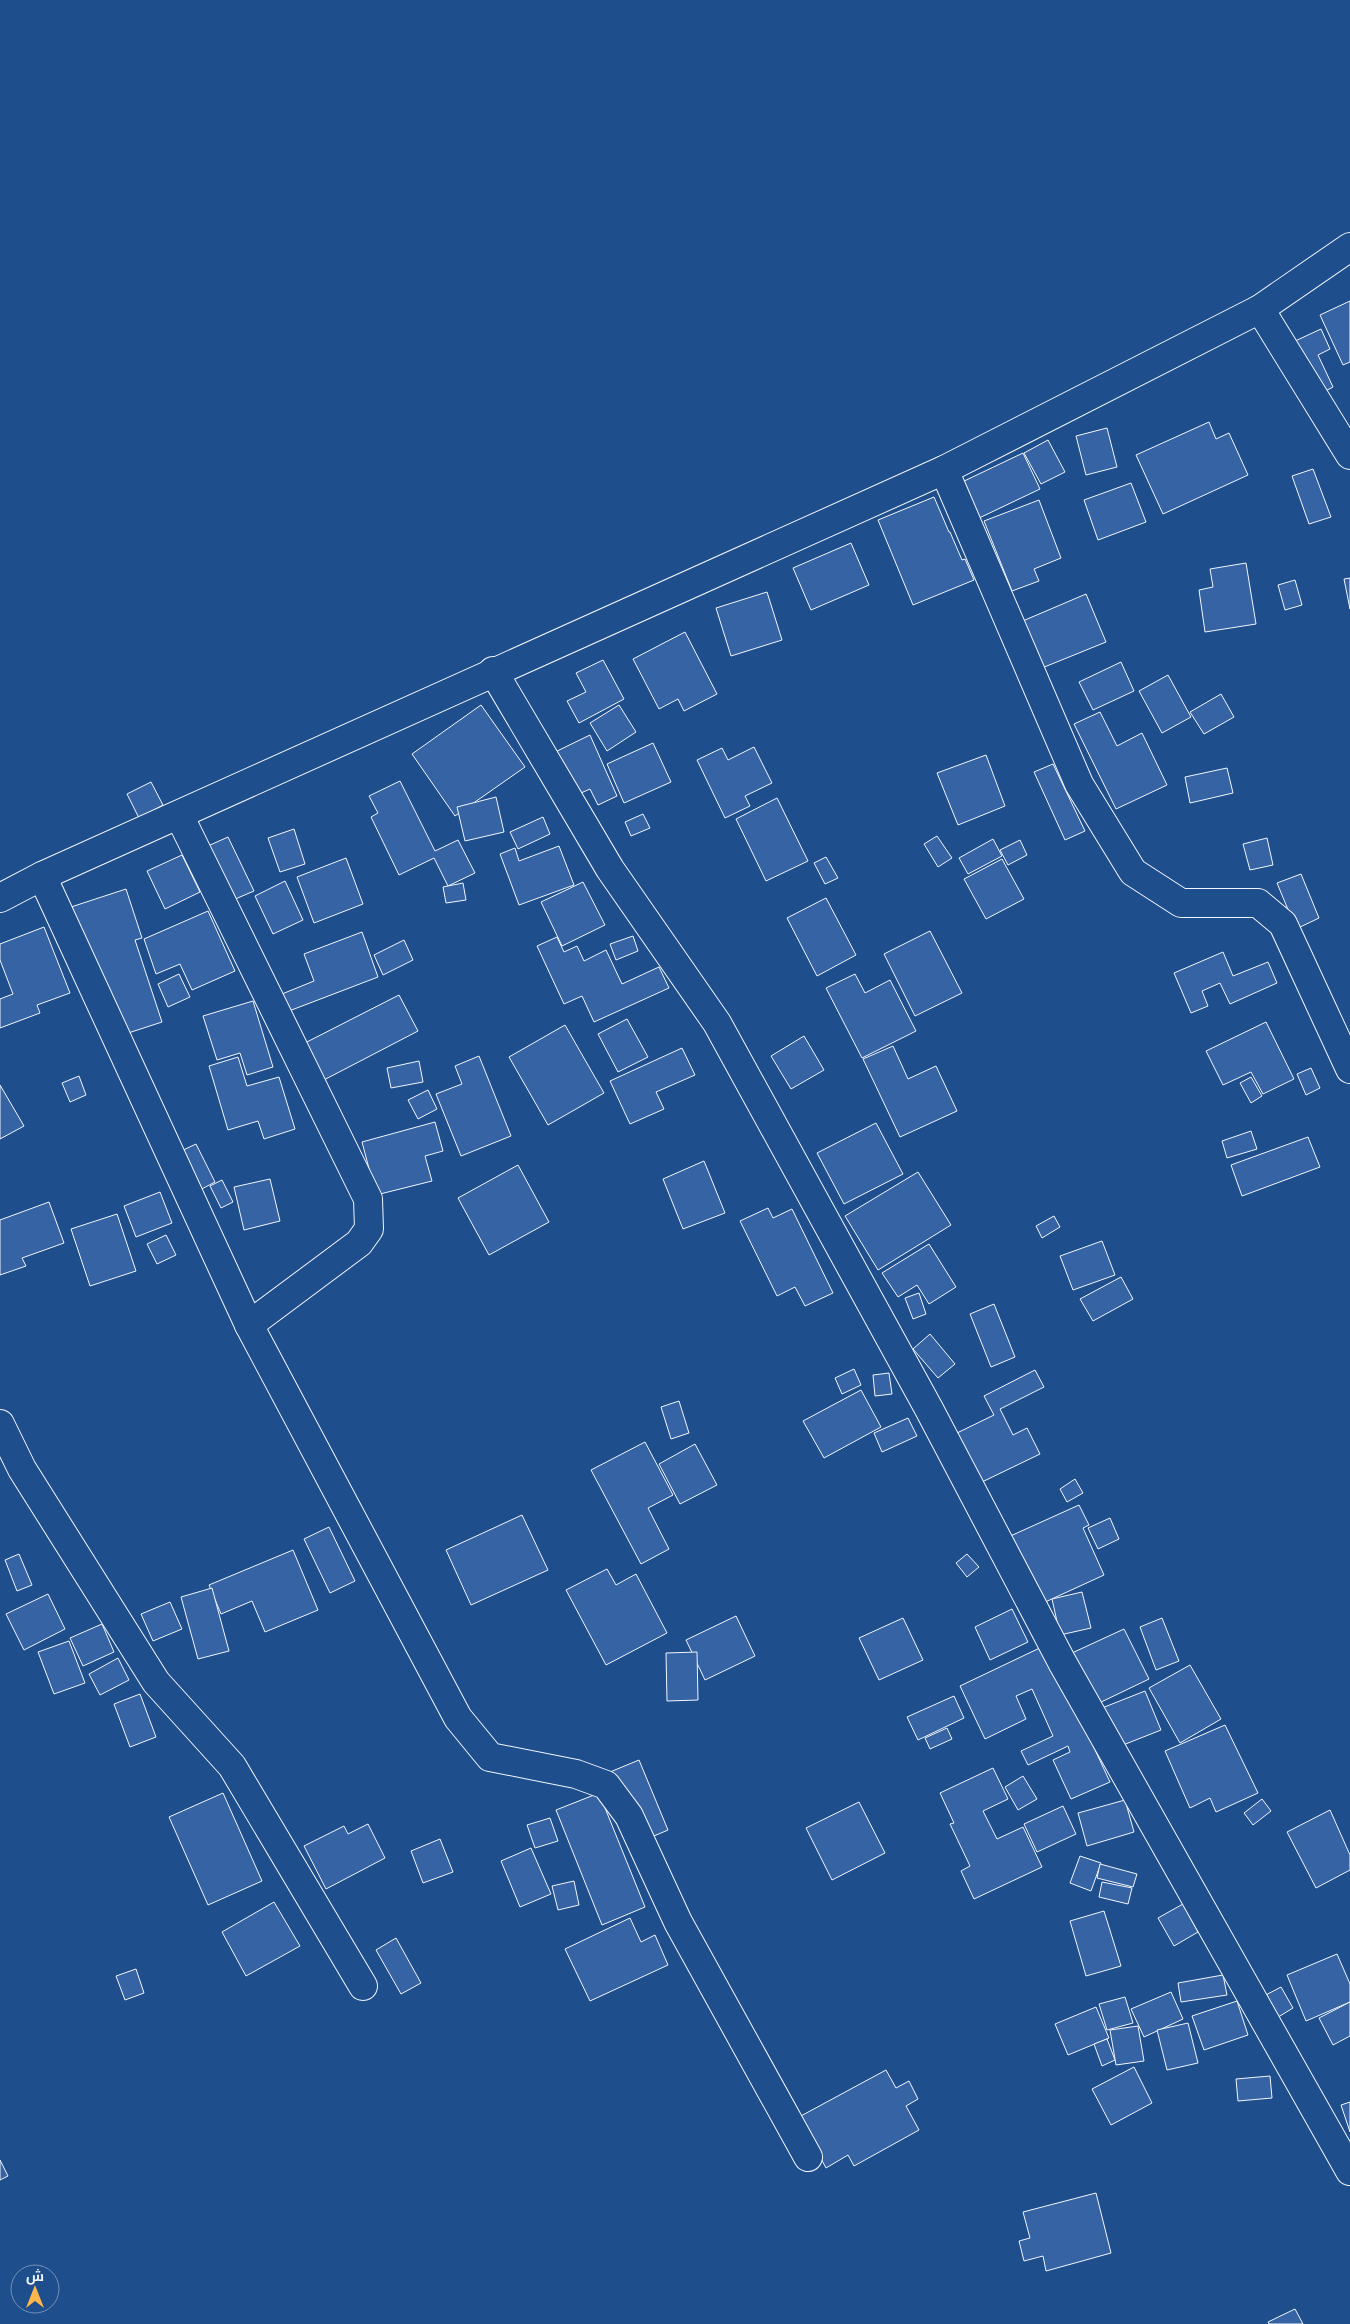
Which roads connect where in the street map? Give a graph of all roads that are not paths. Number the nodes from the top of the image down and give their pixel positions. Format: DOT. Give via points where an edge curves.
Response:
graph roads {
  1 [pos="1350,247"];
  2 [pos="1260,309"];
  3 [pos="1350,455"];
  4 [pos="944,470"];
  5 [pos="493,672"];
  6 [pos="179,815"];
  7 [pos="42,876"];
  8 [pos="0,898"];
  9 [pos="1350,1069"];
  10 [pos="249,1325"];
  11 [pos="0,1424"];
  12 [pos="363,1986"];
  13 [pos="808,2157"];
  14 [pos="1350,2171"];
  1 -- 2 [label="street"];
  2 -- 3 [label="street"];
  2 -- 4 [label="street"];
  4 -- 5 [label="street"];
  4 -- 9 [label="street" via="1079,784 1133,872 1181,903 1258,903 1283,924"];
  5 -- 6 [label="street"];
  5 -- 14 [label="street" via="610,869 717,1024 929,1409 1062,1662"];
  6 -- 7 [label="street"];
  6 -- 10 [label="street" via="368,1200 369,1229 359,1242"];
  7 -- 8 [label="street"];
  7 -- 10 [label="street"];
  10 -- 13 [label="street" via="458,1718 490,1757 576,1774 606,1785 629,1816 678,1922"];
  11 -- 12 [label="street" via="22,1469 156,1682 232,1766"];
}
